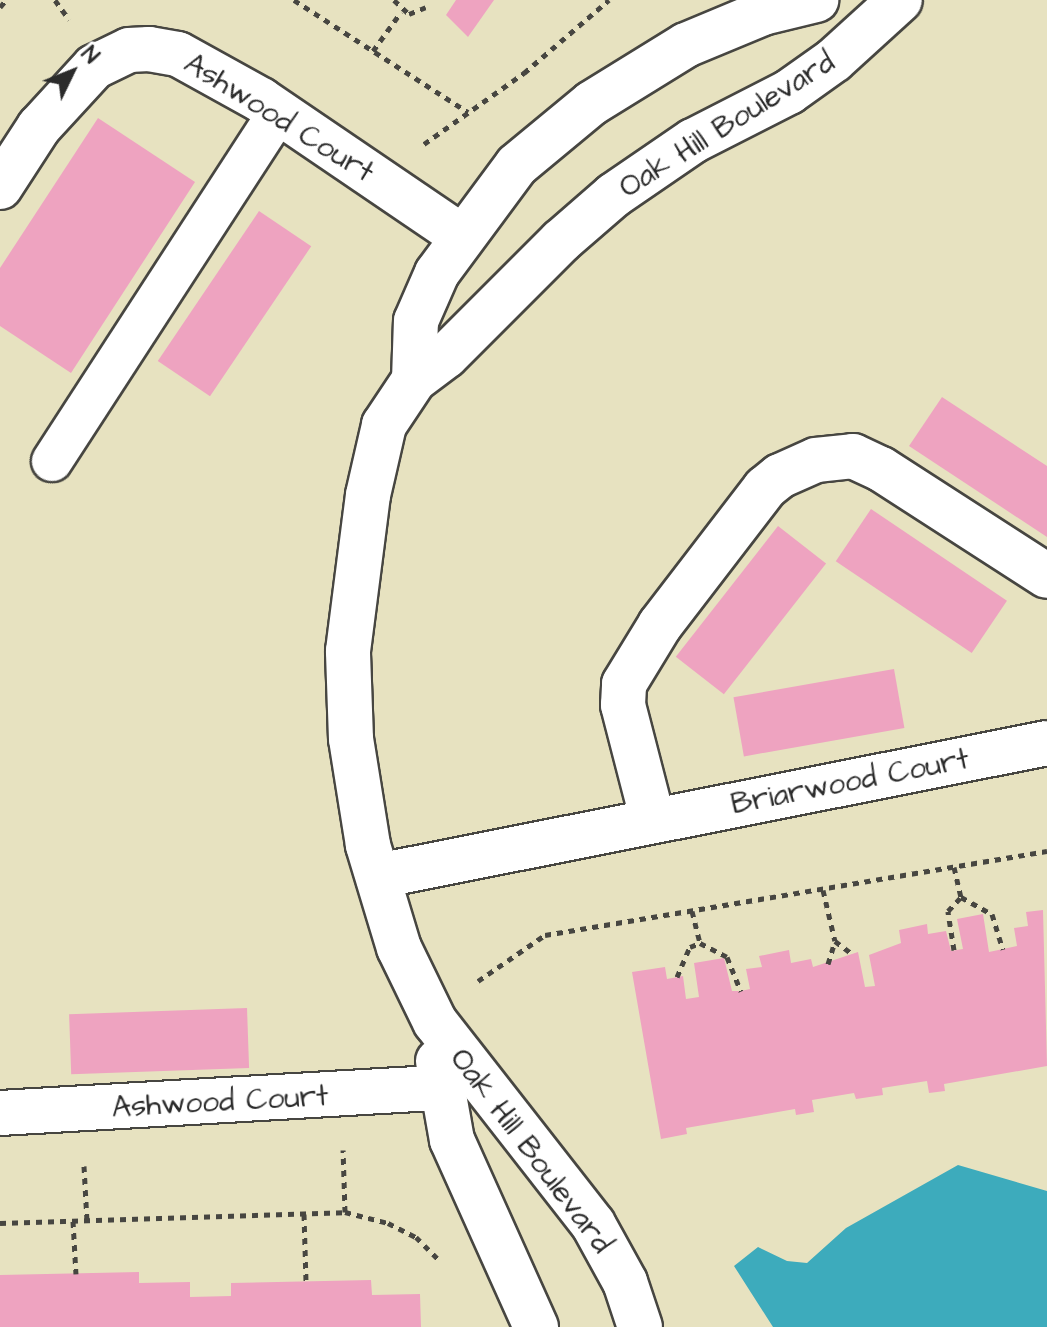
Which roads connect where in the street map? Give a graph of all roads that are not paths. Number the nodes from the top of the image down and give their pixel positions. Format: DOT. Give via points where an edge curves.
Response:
graph roads {
  1 [pos="816,0"];
  2 [pos="900,0"];
  3 [pos="279,111"];
  4 [pos="0,187"];
  5 [pos="461,236"];
  6 [pos="414,380"];
  7 [pos="52,461"];
  8 [pos="1047,576"];
  9 [pos="1047,743"];
  10 [pos="653,821"];
  11 [pos="378,876"];
  12 [pos="435,1022"];
  13 [pos="440,1088"];
  14 [pos="0,1113"];
  15 [pos="536,1327"];
  16 [pos="640,1327"];
  1 -- 5 [label="street, Oak Hill Boulevard" via="763,13 686,45 592,103 517,165"];
  2 -- 6 [label="street, Oak Hill Boulevard" via="873,28 789,92 693,141 614,195 446,356"];
  3 -- 4 [label="street, Ashwood Court" via="178,54 129,50 94,67 69,90"];
  3 -- 5 [label="street, Ashwood Court"];
  3 -- 7 [label="lane"];
  5 -- 6 [label="street, Oak Hill Boulevard" via="416,321"];
  6 -- 11 [label="street, Oak Hill Boulevard" via="384,425 368,495 348,651 351,739"];
  8 -- 10 [label="street" via="853,456 816,460 780,476 765,488 669,613 624,684 623,705"];
  9 -- 10 [label="street, Briarwood Court"];
  10 -- 11 [label="street, Briarwood Court"];
  11 -- 12 [label="street, Oak Hill Boulevard" via="399,948"];
  12 -- 13 [label="street, Oak Hill Boulevard"];
  12 -- 16 [label="street, Oak Hill Boulevard" via="593,1224 625,1282"];
  13 -- 14 [label="street, Ashwood Court"];
  13 -- 15 [label="street, Oak Hill Boulevard" via="452,1140"];
}
